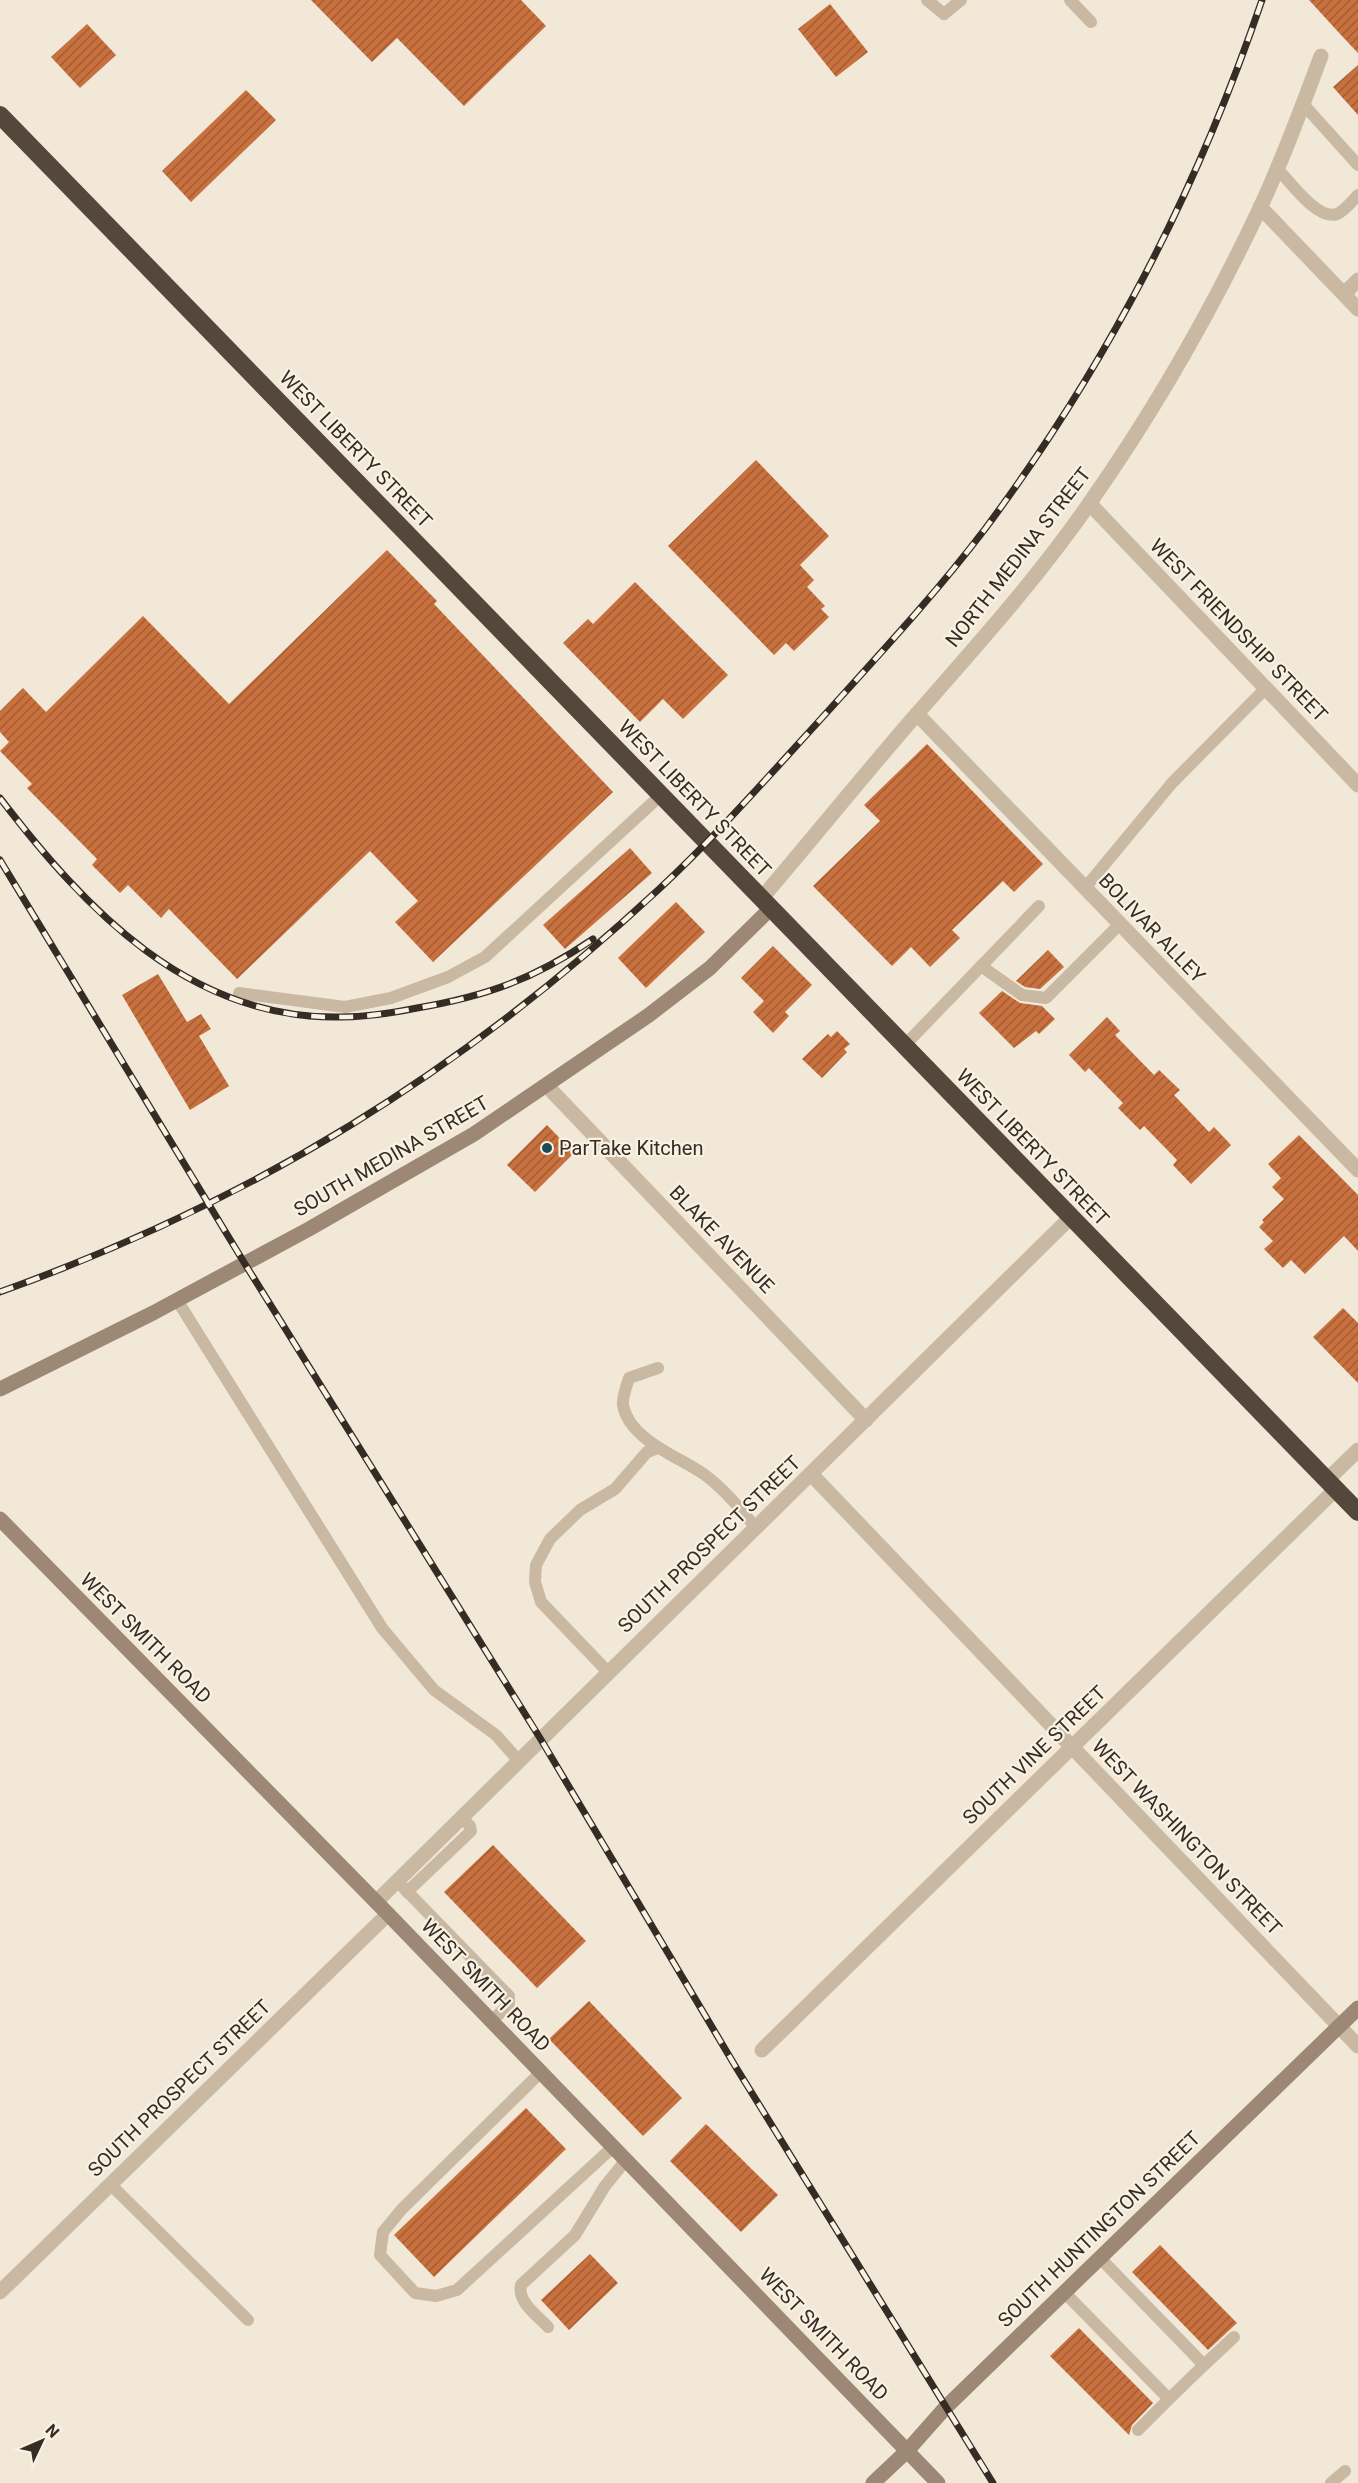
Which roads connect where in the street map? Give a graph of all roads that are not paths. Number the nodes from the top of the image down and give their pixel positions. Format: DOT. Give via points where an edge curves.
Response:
graph roads {
  1 [pos="927,0"];
  2 [pos="961,0"];
  3 [pos="1070,0"];
  4 [pos="1091,22"];
  5 [pos="1321,56"];
  6 [pos="1303,104"];
  7 [pos="0,115"];
  8 [pos="1358,165"];
  9 [pos="1277,168"];
  10 [pos="1358,195"];
  11 [pos="1260,207"];
  12 [pos="1358,280"];
  13 [pos="1344,294"];
  14 [pos="1358,309"];
  15 [pos="1090,504"];
  16 [pos="1266,688"];
  17 [pos="916,714"];
  18 [pos="1358,785"];
  19 [pos="661,795"];
  20 [pos="1085,888"];
  21 [pos="765,904"];
  22 [pos="1039,906"];
  23 [pos="1120,924"];
  24 [pos="981,966"];
  25 [pos="239,993"];
  26 [pos="904,1046"];
  27 [pos="548,1086"];
  28 [pos="1358,1170"];
  29 [pos="1071,1217"];
  30 [pos="177,1300"];
  31 [pos="658,1368"];
  32 [pos="0,1389"];
  33 [pos="866,1420"];
  34 [pos="658,1448"];
  35 [pos="1358,1450"];
  36 [pos="811,1474"];
  37 [pos="1332,1485"];
  38 [pos="1358,1512"];
  39 [pos="0,1519"];
  40 [pos="756,1528"];
  41 [pos="608,1672"];
  42 [pos="1072,1747"];
  43 [pos="518,1760"];
  44 [pos="402,1886"];
  45 [pos="376,1902"];
  46 [pos="388,1914"];
  47 [pos="1358,2008"];
  48 [pos="492,2021"];
  49 [pos="1339,2027"];
  50 [pos="1358,2046"];
  51 [pos="762,2050"];
  52 [pos="541,2072"];
  53 [pos="613,2147"];
  54 [pos="626,2160"];
  55 [pos="110,2184"];
  56 [pos="1100,2258"];
  57 [pos="0,2292"];
  58 [pos="1064,2292"];
  59 [pos="248,2320"];
  60 [pos="548,2327"];
  61 [pos="1234,2337"];
  62 [pos="1204,2365"];
  63 [pos="1169,2399"];
  64 [pos="1138,2430"];
  65 [pos="907,2451"];
  66 [pos="1345,2471"];
  67 [pos="873,2483"];
  68 [pos="938,2483"];
  69 [pos="1331,2483"];
  1 -- 2 [label="lane" via="944,14"];
  3 -- 4 [label="lane"];
  5 -- 6 [label="street, NORTH MEDINA STREET"];
  6 -- 8 [label="lane"];
  6 -- 9 [label="street, NORTH MEDINA STREET"];
  7 -- 19 [label="highway, WEST LIBERTY STREET"];
  9 -- 10 [label="lane" via="1317,210 1329,216 1340,213"];
  9 -- 11 [label="street, NORTH MEDINA STREET"];
  11 -- 13 [label="street"];
  11 -- 15 [label="street, NORTH MEDINA STREET" via="1170,379"];
  12 -- 13 [label="street"];
  13 -- 14 [label="street"];
  15 -- 16 [label="street, WEST FRIENDSHIP STREET"];
  15 -- 17 [label="street, NORTH MEDINA STREET" via="991,632"];
  16 -- 18 [label="street, WEST FRIENDSHIP STREET"];
  16 -- 20 [label="lane" via="1172,783"];
  17 -- 20 [label="street, BOLIVAR ALLEY"];
  17 -- 21 [label="street, NORTH MEDINA STREET"];
  19 -- 21 [label="highway, WEST LIBERTY STREET"];
  19 -- 25 [label="lane" via="485,957 448,977 392,998 345,1007"];
  20 -- 23 [label="street, BOLIVAR ALLEY"];
  21 -- 26 [label="highway, WEST LIBERTY STREET"];
  21 -- 27 [label="street, SOUTH MEDINA STREET" via="710,968"];
  22 -- 24 [label="lane"];
  23 -- 24 [label="lane" via="1046,998 1022,995"];
  23 -- 28 [label="street, BOLIVAR ALLEY"];
  24 -- 26 [label="lane"];
  26 -- 29 [label="highway, WEST LIBERTY STREET"];
  27 -- 30 [label="street, SOUTH MEDINA STREET" via="361,1200"];
  27 -- 33 [label="street, BLAKE AVENUE"];
  29 -- 33 [label="street, SOUTH PROSPECT STREET"];
  29 -- 37 [label="highway, WEST LIBERTY STREET"];
  30 -- 32 [label="street, SOUTH MEDINA STREET"];
  30 -- 43 [label="lane" via="382,1628 434,1690 496,1735"];
  31 -- 34 [label="lane" via="629,1378 623,1404 631,1421"];
  33 -- 36 [label="street, SOUTH PROSPECT STREET"];
  34 -- 40 [label="lane" via="705,1475"];
  34 -- 41 [label="lane" via="647,1452 615,1489 580,1510 550,1539 536,1565 535,1582 541,1602"];
  35 -- 37 [label="street, SOUTH VINE STREET"];
  36 -- 40 [label="street, SOUTH PROSPECT STREET"];
  36 -- 42 [label="street, WEST WASHINGTON STREET"];
  37 -- 38 [label="highway, WEST LIBERTY STREET"];
  37 -- 42 [label="street, SOUTH VINE STREET"];
  39 -- 45 [label="street, WEST SMITH ROAD"];
  40 -- 41 [label="street, SOUTH PROSPECT STREET"];
  41 -- 43 [label="street, SOUTH PROSPECT STREET"];
  42 -- 49 [label="street, WEST WASHINGTON STREET"];
  42 -- 51 [label="street, SOUTH VINE STREET"];
  43 -- 44 [label="street, SOUTH PROSPECT STREET" via="461,1817"];
  44 -- 45 [label="street, SOUTH PROSPECT STREET"];
  44 -- 48 [label="lane" via="509,1996 509,2004"];
  45 -- 46 [label="street, WEST SMITH ROAD"];
  46 -- 48 [label="street, WEST SMITH ROAD"];
  46 -- 55 [label="street, SOUTH PROSPECT STREET"];
  47 -- 49 [label="street, SOUTH HUNTINGTON STREET"];
  48 -- 52 [label="street, WEST SMITH ROAD"];
  49 -- 50 [label="street, WEST WASHINGTON STREET"];
  49 -- 56 [label="street, SOUTH HUNTINGTON STREET"];
  52 -- 53 [label="street, WEST SMITH ROAD"];
  52 -- 53 [label="lane" via="383,2232 380,2255 415,2293 436,2296 458,2290"];
  53 -- 54 [label="street, WEST SMITH ROAD"];
  54 -- 60 [label="lane" via="575,2235 521,2286 525,2303"];
  54 -- 65 [label="street, WEST SMITH ROAD"];
  55 -- 57 [label="street, SOUTH PROSPECT STREET"];
  55 -- 59 [label="lane"];
  56 -- 58 [label="street, SOUTH HUNTINGTON STREET"];
  56 -- 62 [label="lane"];
  58 -- 63 [label="lane"];
  58 -- 65 [label="street, SOUTH HUNTINGTON STREET" via="946,2407"];
  61 -- 62 [label="lane"];
  62 -- 63 [label="lane"];
  63 -- 64 [label="lane"];
  65 -- 67 [label="street, SOUTH HUNTINGTON STREET"];
  65 -- 68 [label="street, WEST SMITH ROAD"];
  66 -- 69 [label="lane"];
}
